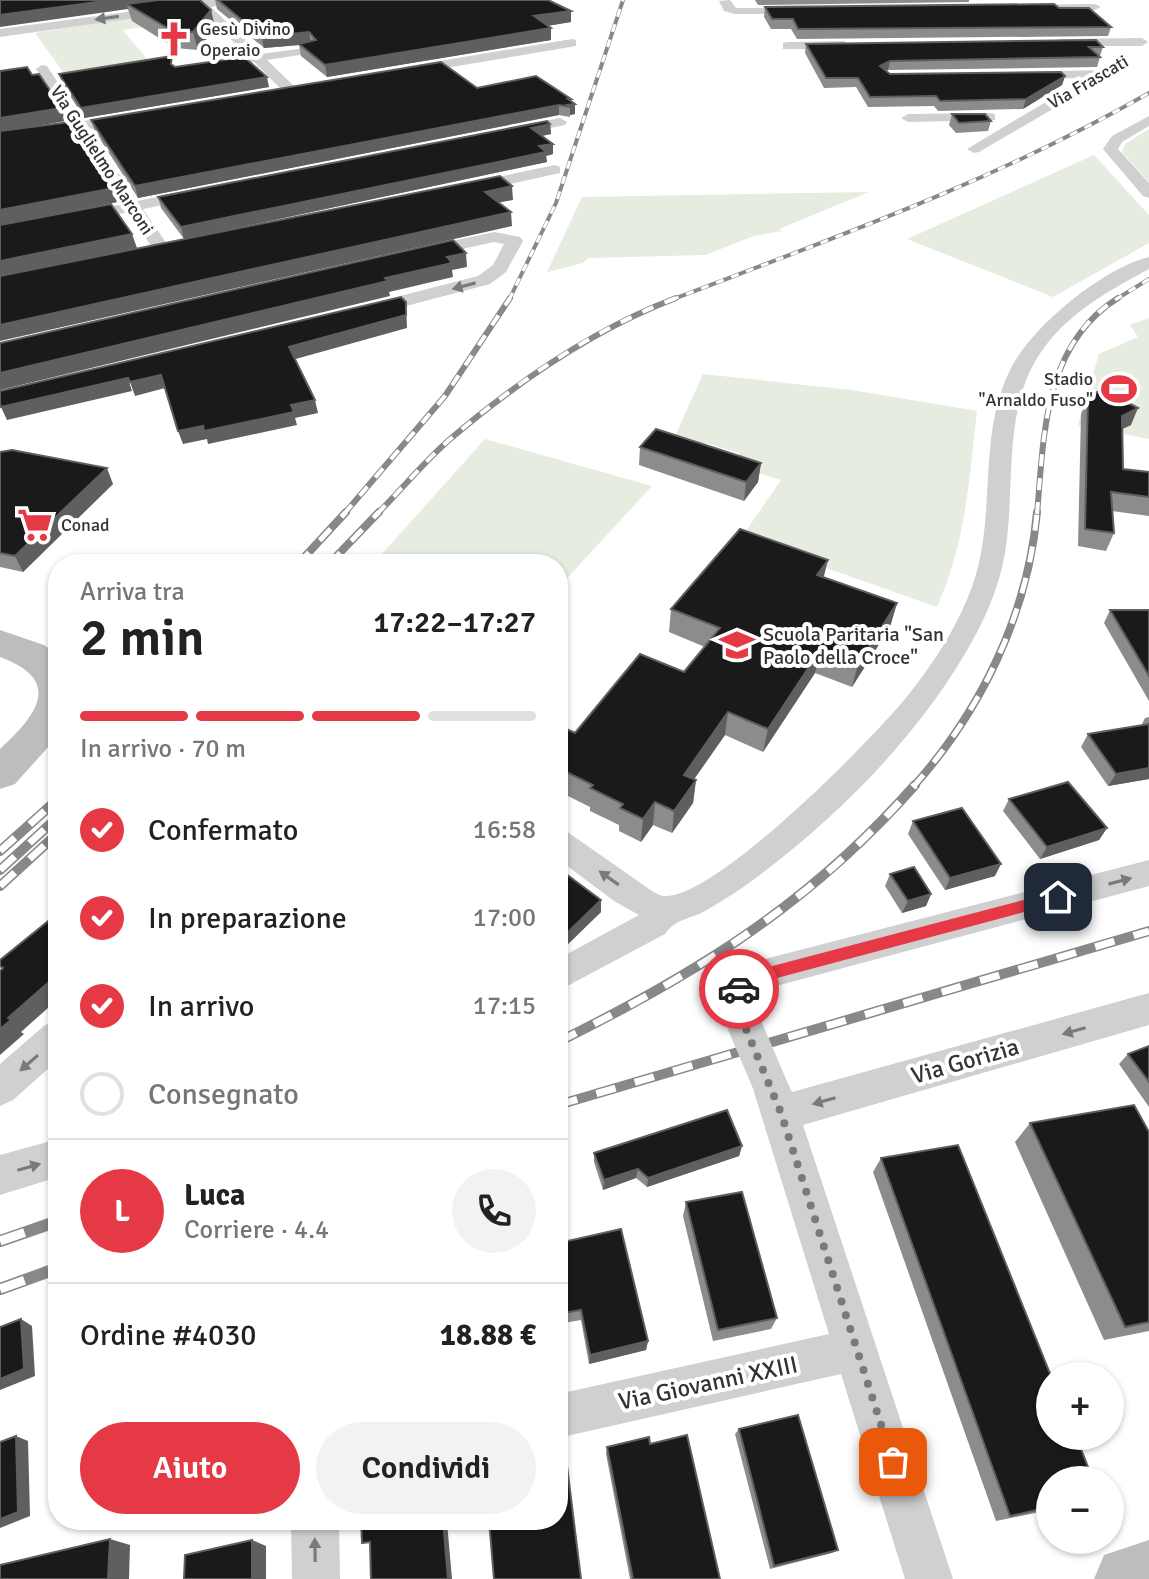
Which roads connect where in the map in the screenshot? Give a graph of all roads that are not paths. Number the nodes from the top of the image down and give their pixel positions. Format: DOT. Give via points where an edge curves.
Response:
graph roads {
  1 [pos="145,0"];
  2 [pos="240,0"];
  3 [pos="725,1"];
  4 [pos="200,3"];
  5 [pos="1090,4"];
  6 [pos="998,8"];
  7 [pos="823,10"];
  8 [pos="156,11"];
  9 [pos="55,12"];
  10 [pos="65,24"];
  11 [pos="0,33"];
  12 [pos="25,43"];
  13 [pos="572,43"];
  14 [pos="1049,43"];
  15 [pos="1147,44"];
  16 [pos="864,45"];
  17 [pos="787,46"];
  18 [pos="309,50"];
  19 [pos="259,58"];
  20 [pos="197,67"];
  21 [pos="1114,67"];
  22 [pos="392,73"];
  23 [pos="1010,75"];
  24 [pos="274,92"];
  25 [pos="153,113"];
  26 [pos="1028,117"];
  27 [pos="908,118"];
  28 [pos="1149,120"];
  29 [pos="560,122"];
  30 [pos="80,125"];
  31 [pos="501,134"];
  32 [pos="0,139"];
  33 [pos="974,149"];
  34 [pos="555,170"];
  35 [pos="210,191"];
  36 [pos="452,191"];
  37 [pos="1149,193"];
  38 [pos="132,206"];
  39 [pos="0,233"];
  40 [pos="163,250"];
  41 [pos="398,259"];
  42 [pos="1149,262"];
  43 [pos="349,314"];
  44 [pos="0,643"];
  45 [pos="48,663"];
  46 [pos="48,720"];
  47 [pos="0,773"];
  48 [pos="568,849"];
  49 [pos="1149,873"];
  50 [pos="663,910"];
  51 [pos="568,971"];
  52 [pos="1149,1009"];
  53 [pos="48,1046"];
  54 [pos="0,1088"];
  55 [pos="777,1103"];
  56 [pos="48,1161"];
  57 [pos="0,1175"];
  58 [pos="857,1349"];
  59 [pos="568,1414"];
  60 [pos="315,1530"];
  61 [pos="1149,1574"];
  62 [pos="316,1579"];
  63 [pos="929,1579"];
  64 [pos="1128,1579"];
  1 -- 8 [label="street"];
  2 -- 4 [label="street"];
  3 -- 7 [label="street" via="728,9 738,11"];
  4 -- 8 [label="street"];
  4 -- 19 [label="street"];
  5 -- 6 [label="street"];
  5 -- 15 [label="street"];
  8 -- 10 [label="street, one-way"];
  9 -- 10 [label="street"];
  10 -- 12 [label="street"];
  11 -- 12 [label="street"];
  12 -- 30 [label="street, Via Guglielmo Marconi" via="35,70"];
  13 -- 22 [label="street"];
  14 -- 15 [label="street"];
  15 -- 21 [label="street, Via Frascati"];
  16 -- 17 [label="street"];
  18 -- 19 [label="street"];
  19 -- 20 [label="street"];
  19 -- 24 [label="street" via="296,88"];
  21 -- 23 [label="street"];
  21 -- 26 [label="street, Via Frascati"];
  25 -- 30 [label="street"];
  26 -- 27 [label="street, Via Frascati"];
  26 -- 33 [label="street, Via Frascati"];
  28 -- 37 [label="street" via="1110,149"];
  29 -- 31 [label="street"];
  30 -- 32 [label="street"];
  30 -- 38 [label="street, Via Guglielmo Marconi"];
  34 -- 36 [label="street"];
  35 -- 38 [label="street"];
  38 -- 39 [label="street"];
  38 -- 40 [label="street, Via Guglielmo Marconi"];
  41 -- 43 [label="street, one-way" via="490,238 514,241 489,278"];
  42 -- 50 [label="street" via="1062,316 1020,368 1007,412 990,571 964,630 920,699 868,758 784,837 703,897"];
  44 -- 45 [label="street"];
  46 -- 47 [label="street"];
  50 -- 48 [label="street, one-way" via="643,903"];
  55 -- 49 [label="street, one-way, bridge" via="736,1005 741,985 757,976"];
  50 -- 51 [label="street" via="653,924"];
  52 -- 55 [label="street, Via Gorizia, one-way"];
  53 -- 54 [label="street, one-way"];
  55 -- 58 [label="street"];
  57 -- 56 [label="street, one-way"];
  58 -- 59 [label="street, Via Giovanni XXIII"];
  58 -- 63 [label="street"];
  62 -- 60 [label="street, one-way"];
  61 -- 64 [label="street"];
}
